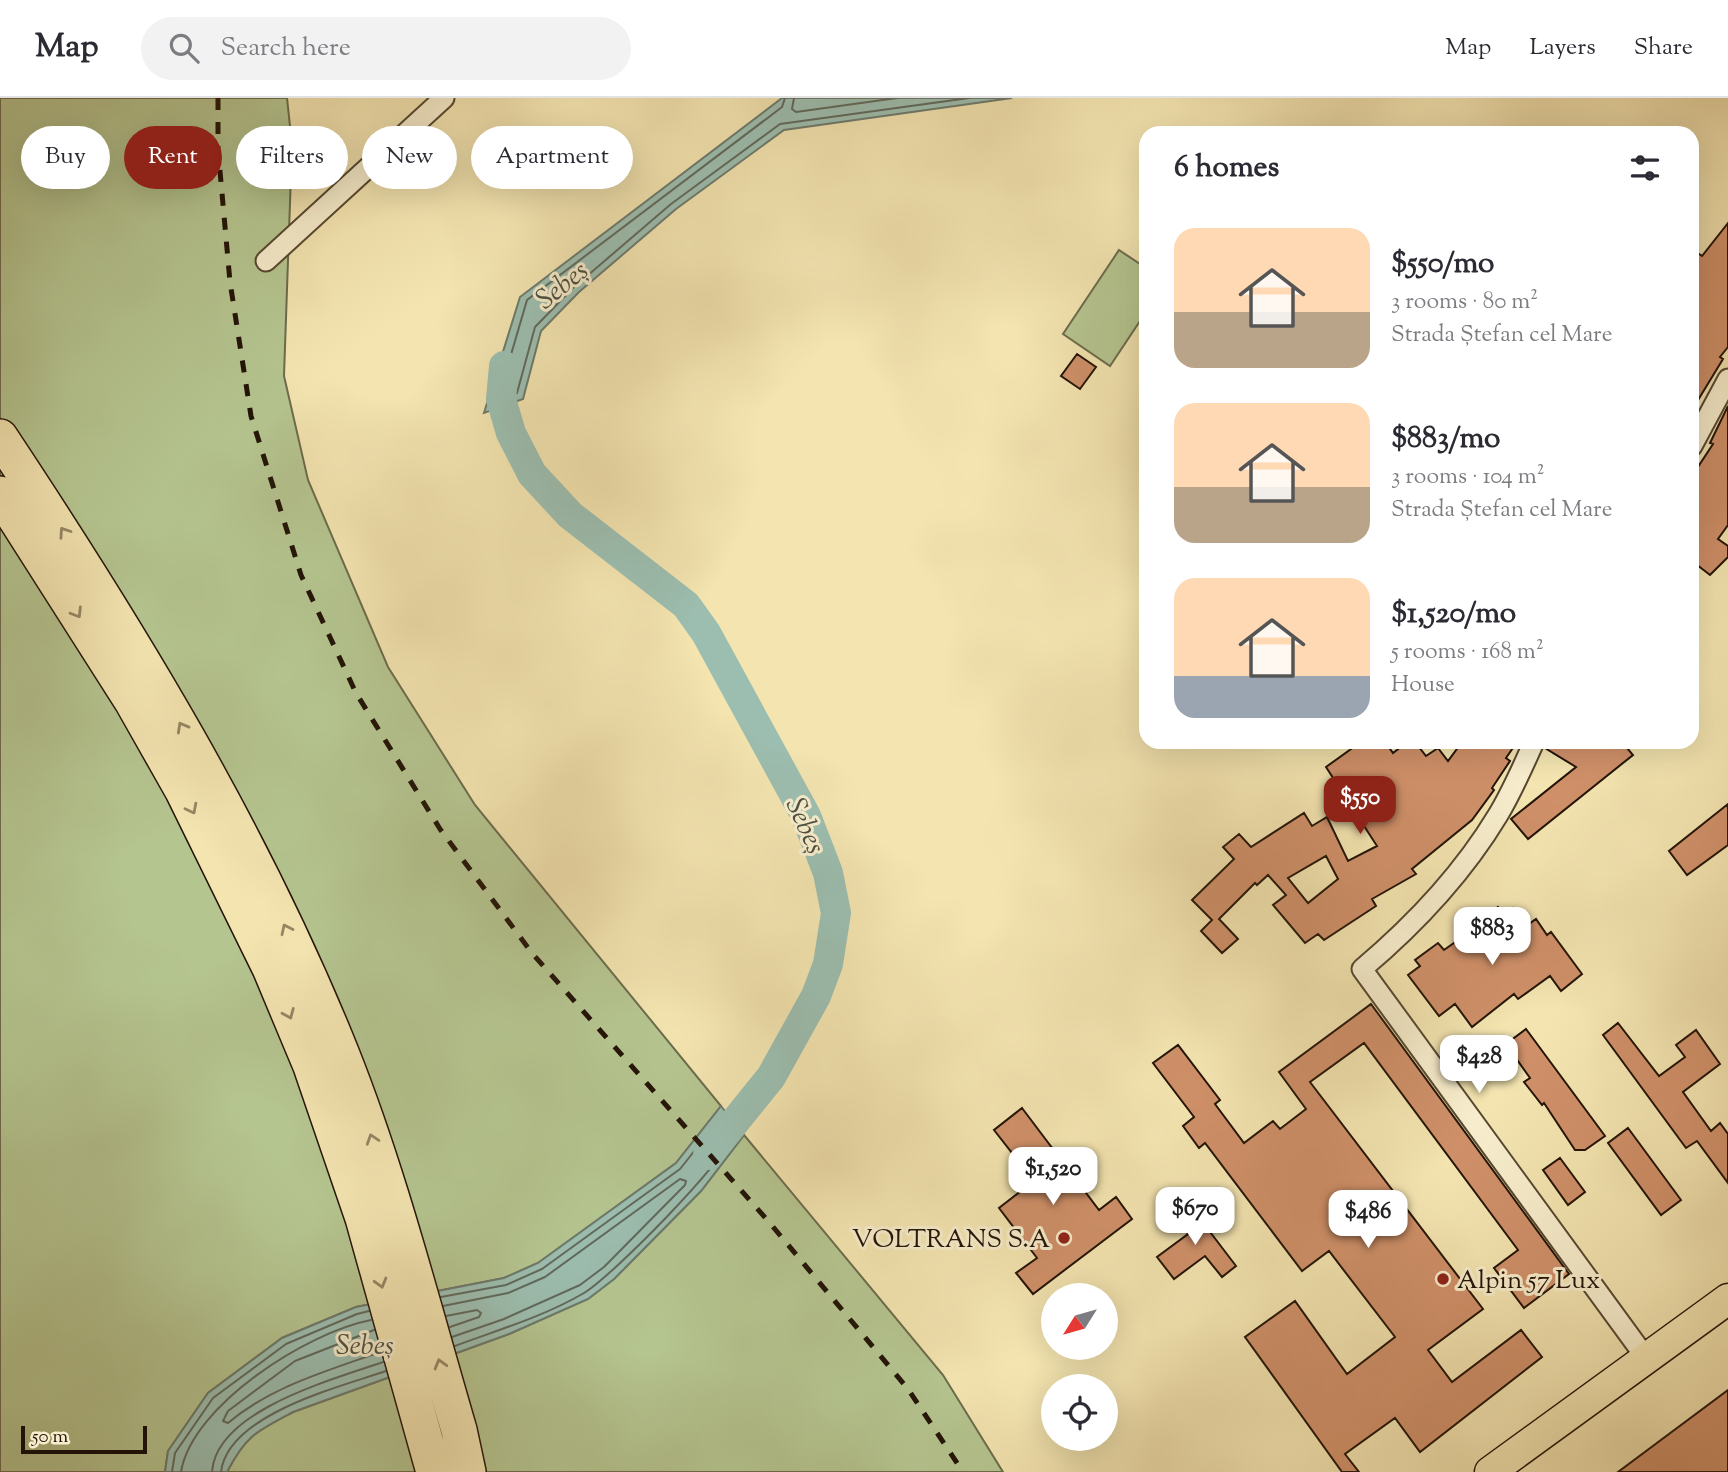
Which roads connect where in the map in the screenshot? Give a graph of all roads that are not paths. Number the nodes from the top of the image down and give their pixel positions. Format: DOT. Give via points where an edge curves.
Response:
graph roads {
  1 [pos="444,98"];
  2 [pos="266,261"];
  3 [pos="1728,379"];
  4 [pos="1699,433"];
  5 [pos="0,437"];
  6 [pos="0,494"];
  7 [pos="1531,749"];
  8 [pos="378,1211"];
  9 [pos="1728,1299"];
  10 [pos="1646,1358"];
  11 [pos="459,1430"];
  12 [pos="434,1472"];
  13 [pos="468,1472"];
  14 [pos="477,1472"];
  15 [pos="1490,1472"];
  1 -- 2 [label="street"];
  3 -- 4 [label="street"];
  8 -- 5 [label="highway, one-way" via="342,1054 250,855 161,689"];
  6 -- 8 [label="highway, one-way" via="132,701 221,865"];
  7 -- 10 [label="street" via="1480,843 1423,912 1362,970"];
  11 -- 8 [label="highway, one-way"];
  8 -- 12 [label="highway, one-way"];
  9 -- 10 [label="main road"];
  10 -- 15 [label="main road"];
  11 -- 13 [label="highway"];
  11 -- 14 [label="highway"];
}
